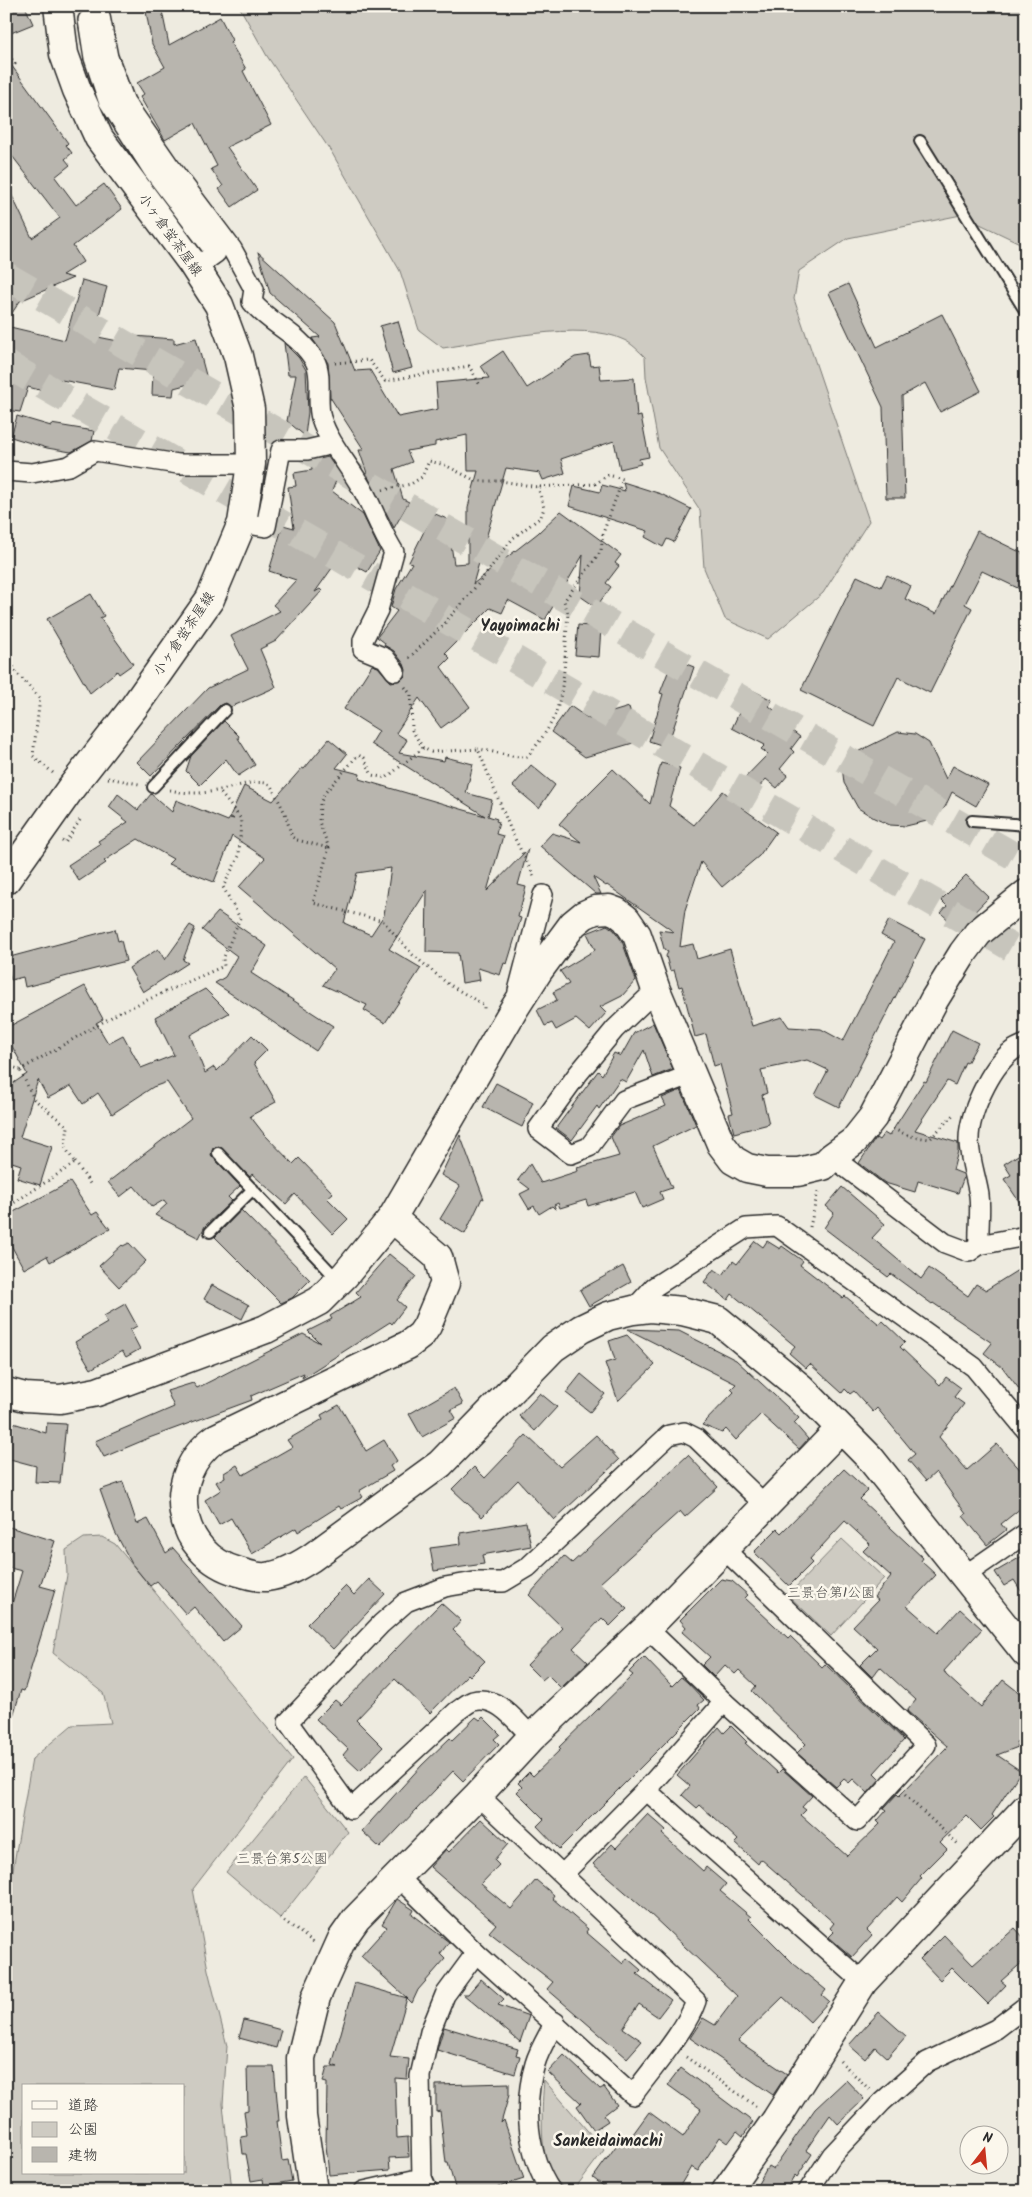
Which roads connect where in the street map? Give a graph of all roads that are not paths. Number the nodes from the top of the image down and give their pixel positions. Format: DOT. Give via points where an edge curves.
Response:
graph roads {
  1 [pos="58,6"];
  2 [pos="87,6"];
  3 [pos="98,6"];
  4 [pos="920,141"];
  5 [pos="195,268"];
  6 [pos="1026,312"];
  7 [pos="333,444"];
  8 [pos="251,464"];
  9 [pos="6,471"];
  10 [pos="242,522"];
  11 [pos="394,672"];
  12 [pos="225,710"];
  13 [pos="153,787"];
  14 [pos="972,821"];
  15 [pos="1026,825"];
  16 [pos="6,880"];
  17 [pos="1026,894"];
  18 [pos="543,895"];
  19 [pos="656,990"];
  20 [pos="514,1009"];
  21 [pos="1026,1044"];
  22 [pos="692,1074"];
  23 [pos="218,1152"];
  24 [pos="828,1161"];
  25 [pos="253,1189"];
  26 [pos="392,1218"];
  27 [pos="210,1232"];
  28 [pos="1026,1236"];
  29 [pos="979,1245"];
  30 [pos="339,1281"];
  31 [pos="633,1310"];
  32 [pos="6,1392"];
  33 [pos="840,1429"];
  34 [pos="1026,1430"];
  35 [pos="765,1505"];
  36 [pos="1026,1533"];
  37 [pos="725,1550"];
  38 [pos="964,1576"];
  39 [pos="647,1628"];
  40 [pos="1026,1653"];
  41 [pos="724,1702"];
  42 [pos="532,1737"];
  43 [pos="646,1790"];
  44 [pos="478,1795"];
  45 [pos="1026,1808"];
  46 [pos="563,1874"];
  47 [pos="397,1876"];
  48 [pos="476,1953"];
  49 [pos="863,1982"];
  50 [pos="1026,2006"];
  51 [pos="555,2022"];
  52 [pos="425,2184"];
  53 [pos="313,2191"];
  54 [pos="364,2191"];
  55 [pos="551,2191"];
  56 [pos="726,2191"];
  57 [pos="808,2191"];
  1 -- 5 [label="street, 小ヶ倉蛍茶屋線" via="64,54 99,138"];
  2 -- 5 [label="street" via="94,58 108,100 153,170 216,253"];
  3 -- 7 [label="street" via="108,57 125,102 232,249 254,289 252,302 260,312 290,331 307,347 317,364 321,417"];
  4 -- 6 [label="lane"];
  5 -- 8 [label="street, 小ヶ倉蛍茶屋線" via="219,306 238,356 250,408"];
  7 -- 10 [label="street" via="307,450 281,450 266,527"];
  7 -- 11 [label="street" via="365,493 382,534 394,552 378,610 362,640 363,649 385,658"];
  8 -- 9 [label="street" via="178,464 95,451 69,466 32,473"];
  8 -- 10 [label="street, 小ヶ倉蛍茶屋線"];
  10 -- 16 [label="street, 小ヶ倉蛍茶屋線" via="210,599"];
  12 -- 13 [label="lane"];
  14 -- 15 [label="lane"];
  17 -- 24 [label="street" via="978,933 963,953 934,1000 873,1117 854,1141"];
  18 -- 20 [label="street"];
  19 -- 20 [label="street" via="637,935 617,912 601,909 584,915 573,924"];
  19 -- 22 [label="street"];
  19 -- 22 [label="street" via="615,1029 538,1129 570,1154 589,1147 624,1100"];
  20 -- 26 [label="street"];
  21 -- 29 [label="street" via="1012,1050 995,1070 974,1114 969,1140 979,1197"];
  22 -- 24 [label="street" via="721,1144 733,1160 747,1168 767,1172 798,1172"];
  23 -- 25 [label="lane"];
  24 -- 29 [label="street" via="945,1242 969,1252"];
  25 -- 27 [label="lane"];
  25 -- 30 [label="lane"];
  26 -- 30 [label="street"];
  26 -- 31 [label="street" via="438,1257 445,1283 421,1335 408,1345 216,1438 192,1465 183,1495 186,1526 206,1555 232,1570 264,1577 289,1572 311,1558 440,1464 553,1348 581,1328 608,1316"];
  28 -- 29 [label="street"];
  30 -- 32 [label="street" via="319,1301 266,1329 97,1392 60,1399"];
  31 -- 33 [label="street" via="673,1310 718,1320 801,1388"];
  31 -- 34 [label="street" via="654,1287 746,1228 777,1226 974,1367"];
  33 -- 35 [label="street"];
  33 -- 38 [label="street" via="870,1458"];
  35 -- 37 [label="street"];
  35 -- 42 [label="street" via="696,1438 684,1432 670,1434 528,1568 502,1582 445,1587 406,1602 288,1722 352,1808 456,1712 473,1701 502,1707"];
  36 -- 38 [label="street"];
  37 -- 39 [label="street"];
  37 -- 41 [label="street" via="926,1745 857,1821"];
  38 -- 40 [label="street"];
  39 -- 41 [label="street"];
  39 -- 42 [label="street"];
  41 -- 43 [label="street"];
  42 -- 44 [label="street"];
  43 -- 46 [label="street"];
  43 -- 49 [label="street"];
  44 -- 46 [label="street"];
  44 -- 47 [label="street"];
  45 -- 49 [label="street"];
  46 -- 51 [label="street" via="696,2001 669,2046 633,2095"];
  47 -- 48 [label="street"];
  47 -- 53 [label="street" via="356,1919 334,1956 316,1997 301,2058 302,2116"];
  48 -- 51 [label="street"];
  48 -- 52 [label="street" via="445,1995 428,2040 420,2076"];
  49 -- 56 [label="street" via="776,2120"];
  50 -- 57 [label="street" via="996,2029 928,2062 882,2102 832,2155"];
  51 -- 55 [label="street" via="535,2063 530,2084 529,2115 531,2144 542,2177"];
  52 -- 54 [label="street"];
}
